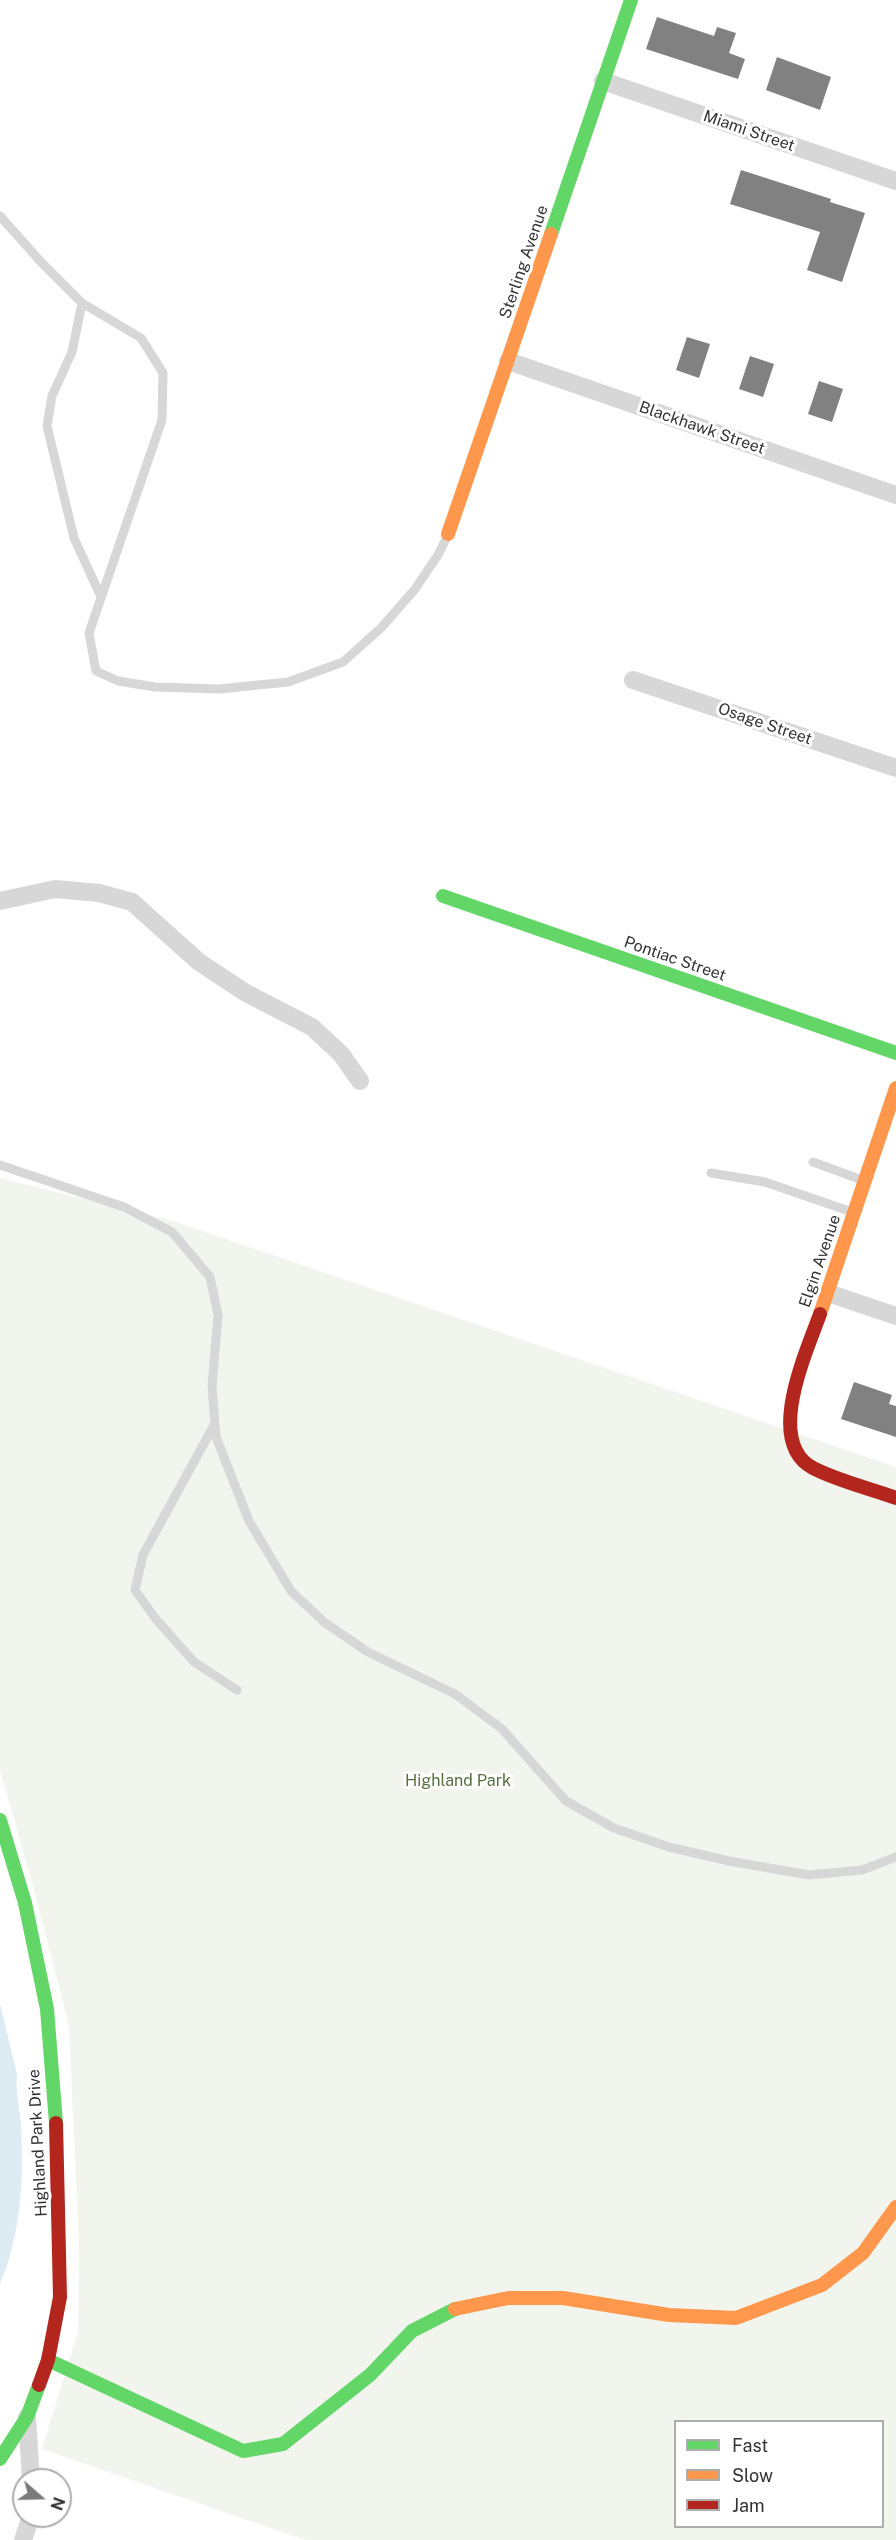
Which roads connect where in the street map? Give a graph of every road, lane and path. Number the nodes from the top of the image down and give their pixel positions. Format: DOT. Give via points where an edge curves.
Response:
graph roads {
  1 [pos="631,0"];
  2 [pos="603,81"];
  3 [pos="896,181"];
  4 [pos="0,216"];
  5 [pos="82,303"];
  6 [pos="508,361"];
  7 [pos="896,495"];
  8 [pos="448,534"];
  9 [pos="101,597"];
  10 [pos="633,680"];
  11 [pos="896,768"];
  12 [pos="443,896"];
  13 [pos="0,901"];
  14 [pos="896,1053"];
  15 [pos="360,1081"];
  16 [pos="896,1088"];
  17 [pos="813,1162"];
  18 [pos="0,1165"];
  19 [pos="711,1173"];
  20 [pos="865,1181"];
  21 [pos="855,1213"];
  22 [pos="828,1293"];
  23 [pos="896,1316"];
  24 [pos="215,1423"];
  25 [pos="896,1498"];
  26 [pos="237,1690"];
  27 [pos="0,1820"];
  28 [pos="896,1857"];
  29 [pos="896,2207"];
  30 [pos="48,2360"];
  31 [pos="27,2417"];
  32 [pos="0,2458"];
  33 [pos="31,2468"];
  1 -- 2 [label="street, Sterling Avenue"];
  2 -- 3 [label="street, Miami Street"];
  2 -- 6 [label="street, Sterling Avenue"];
  4 -- 5 [label="lane"];
  5 -- 9 [label="lane" via="72,352 51,396 47,426 74,538"];
  5 -- 9 [label="lane" via="141,338 164,373 162,420"];
  6 -- 7 [label="street, Blackhawk Street"];
  6 -- 8 [label="street, Sterling Avenue"];
  8 -- 9 [label="lane" via="415,590 382,627 343,662 288,682 219,689 155,687 118,681 96,671 89,633"];
  10 -- 11 [label="street, Osage Street"];
  12 -- 14 [label="street, Pontiac Street"];
  13 -- 15 [label="street" via="55,889 99,893 132,902 199,962 246,993 312,1026 341,1054"];
  16 -- 20 [label="street, Elgin Avenue"];
  17 -- 20 [label="lane"];
  18 -- 24 [label="lane" via="124,1207 172,1232 210,1277 218,1315 212,1386"];
  19 -- 21 [label="lane" via="765,1182"];
  20 -- 21 [label="street, Elgin Avenue"];
  21 -- 22 [label="street, Elgin Avenue"];
  22 -- 23 [label="street"];
  22 -- 25 [label="street, Elgin Avenue" via="790,1403 793,1446 811,1467"];
  24 -- 26 [label="lane" via="143,1555 135,1590 194,1662"];
  24 -- 28 [label="lane" via="216,1437 249,1521 291,1591 324,1623 368,1652 455,1694 502,1729 566,1801 614,1828 669,1847 809,1875 862,1870"];
  27 -- 30 [label="street, Highland Park Drive" via="25,1903 47,2009 56,2129 60,2297"];
  29 -- 30 [label="street" via="863,2253 822,2285 736,2318 669,2315 562,2298 508,2298 458,2307 412,2331 331,2409 283,2444 273,2446 243,2451"];
  30 -- 31 [label="street, Highland Park Drive"];
  31 -- 32 [label="street, Highland Park Drive"];
  31 -- 33 [label="street"];
}
